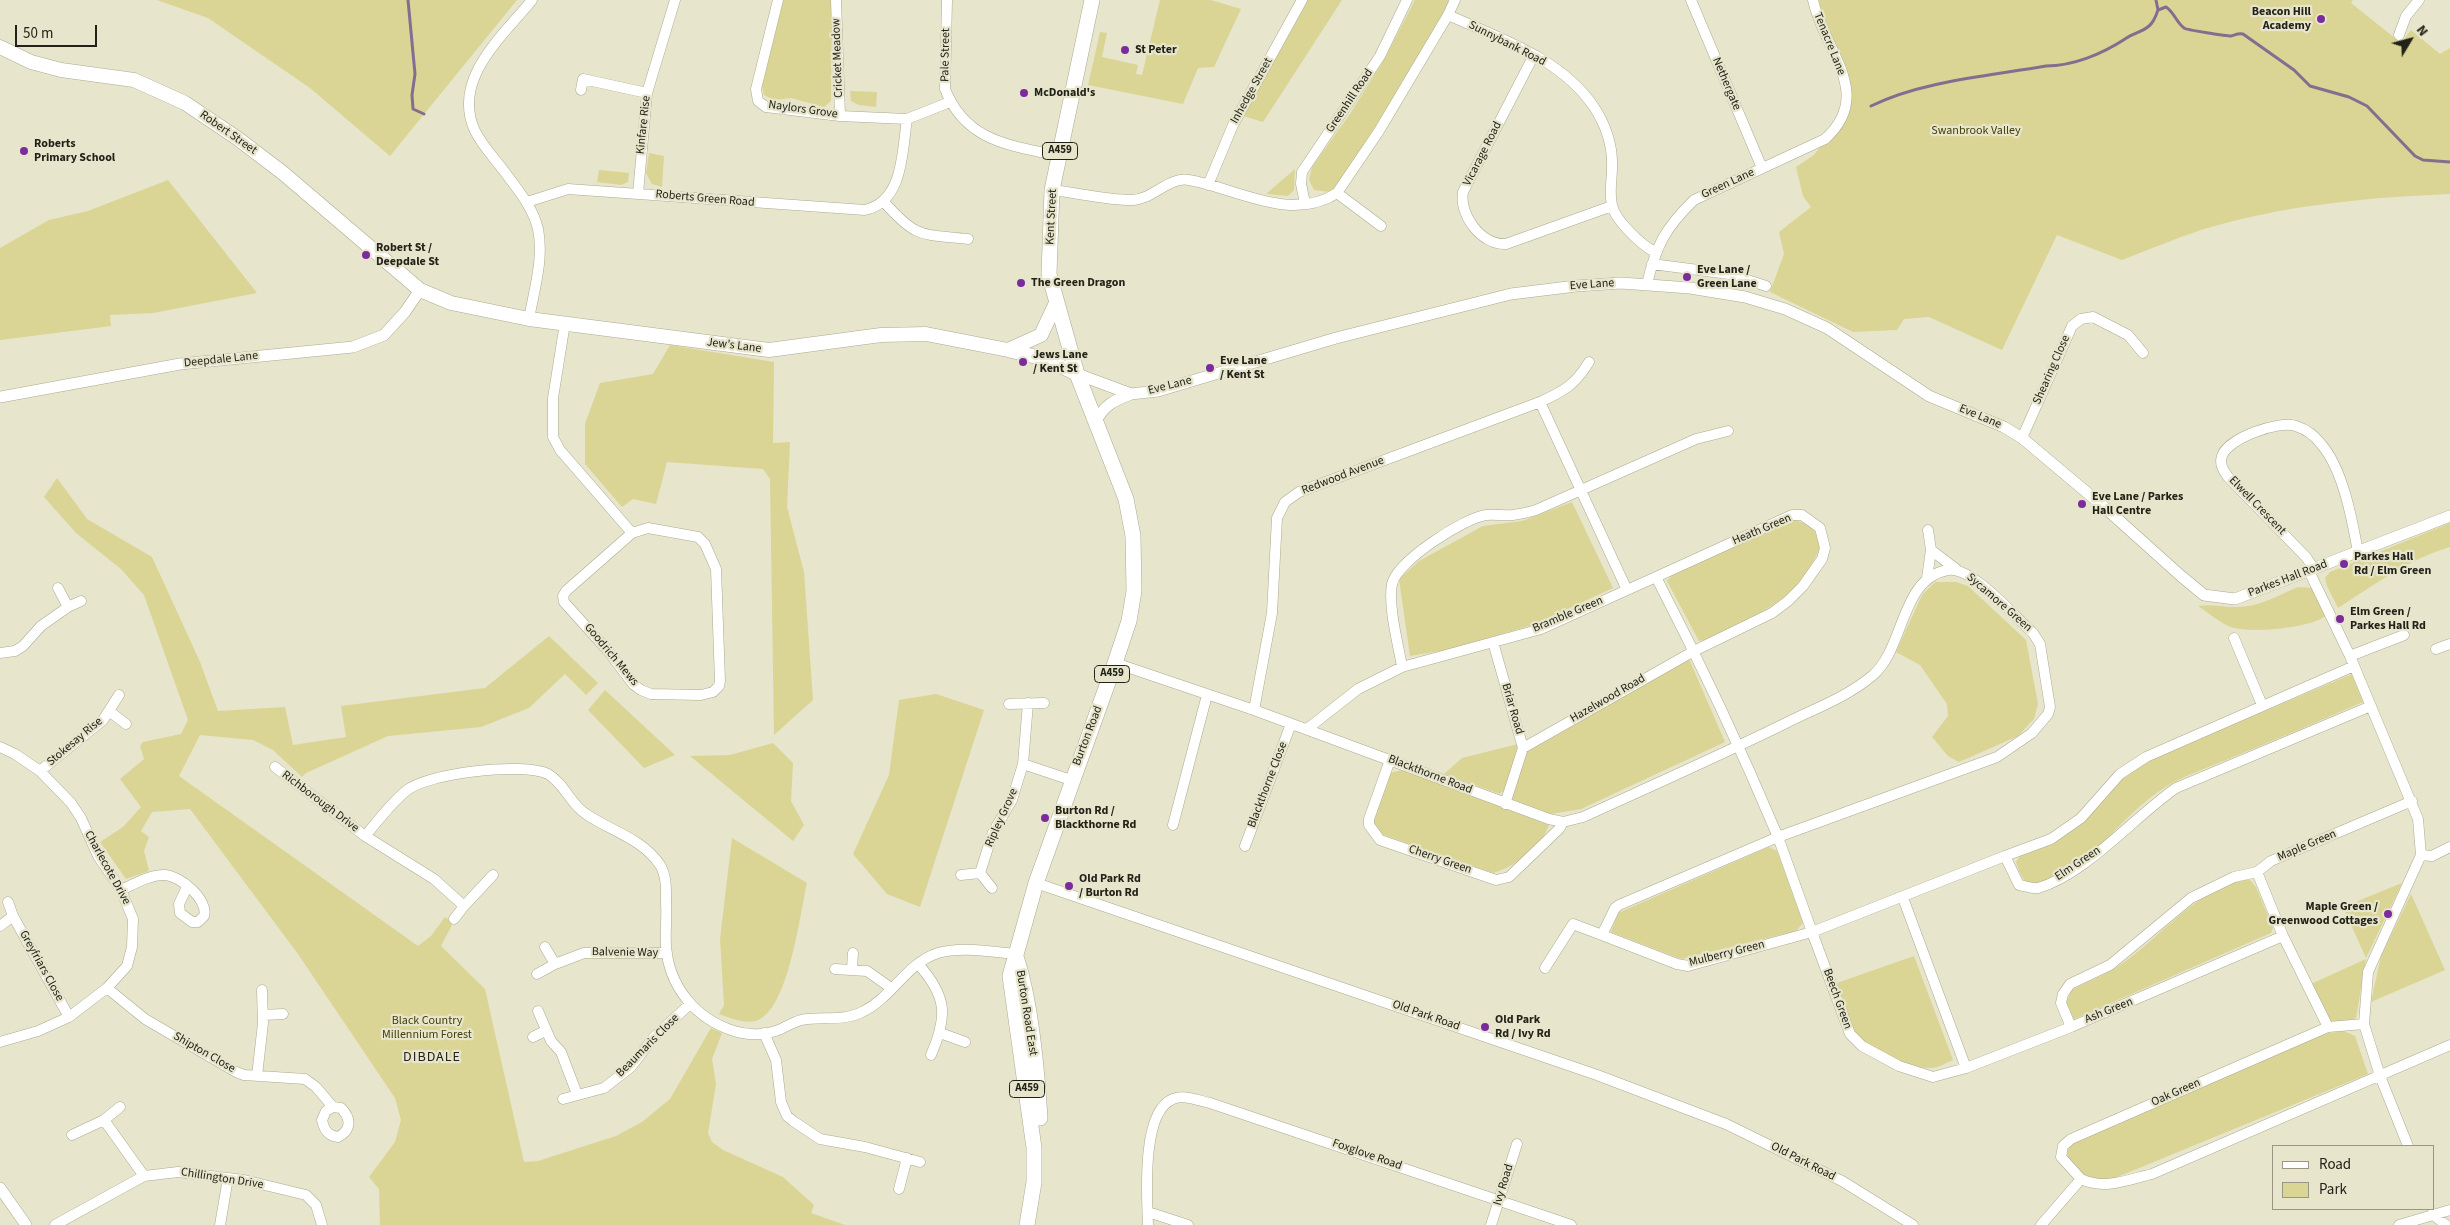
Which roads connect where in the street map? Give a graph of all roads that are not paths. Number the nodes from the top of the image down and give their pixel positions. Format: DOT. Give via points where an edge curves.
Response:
graph roads {
  1 [pos="532,0"];
  2 [pos="675,0"];
  3 [pos="778,0"];
  4 [pos="836,0"];
  5 [pos="947,0"];
  6 [pos="1092,0"];
  7 [pos="1302,0"];
  8 [pos="1407,0"];
  9 [pos="1454,0"];
  10 [pos="1690,0"];
  11 [pos="1813,0"];
  12 [pos="2419,0"];
  13 [pos="1448,15"];
  14 [pos="2399,35"];
  15 [pos="0,47"];
  16 [pos="1534,55"];
  17 [pos="582,90"];
  18 [pos="647,93"];
  19 [pos="950,102"];
  20 [pos="840,116"];
  21 [pos="1843,116"];
  22 [pos="907,118"];
  23 [pos="1059,156"];
  24 [pos="1762,168"];
  25 [pos="1208,185"];
  26 [pos="1052,190"];
  27 [pos="1337,193"];
  28 [pos="638,194"];
  29 [pos="527,202"];
  30 [pos="884,202"];
  31 [pos="1306,203"];
  32 [pos="1612,206"];
  33 [pos="1381,226"];
  34 [pos="968,239"];
  35 [pos="1655,252"];
  36 [pos="1652,264"];
  37 [pos="1647,284"];
  38 [pos="1766,286"];
  39 [pos="420,290"];
  40 [pos="1056,303"];
  41 [pos="529,319"];
  42 [pos="565,323"];
  43 [pos="1008,350"];
  44 [pos="2143,353"];
  45 [pos="1589,362"];
  46 [pos="1077,374"];
  47 [pos="1131,394"];
  48 [pos="0,397"];
  49 [pos="1540,402"];
  50 [pos="1095,423"];
  51 [pos="1728,431"];
  52 [pos="2022,438"];
  53 [pos="2072,479"];
  54 [pos="1580,490"];
  55 [pos="2450,516"];
  56 [pos="1928,530"];
  57 [pos="632,533"];
  58 [pos="1931,550"];
  59 [pos="2358,552"];
  60 [pos="1956,569"];
  61 [pos="2312,570"];
  62 [pos="1656,577"];
  63 [pos="1927,578"];
  64 [pos="58,588"];
  65 [pos="1627,590"];
  66 [pos="81,601"];
  67 [pos="68,607"];
  68 [pos="2404,635"];
  69 [pos="2234,638"];
  70 [pos="1493,642"];
  71 [pos="2450,644"];
  72 [pos="2436,649"];
  73 [pos="1694,651"];
  74 [pos="0,653"];
  75 [pos="2352,661"];
  76 [pos="1115,663"];
  77 [pos="1402,668"];
  78 [pos="119,695"];
  79 [pos="1207,695"];
  80 [pos="1028,703"];
  81 [pos="1009,704"];
  82 [pos="1044,704"];
  83 [pos="2262,705"];
  84 [pos="2371,706"];
  85 [pos="1254,710"];
  86 [pos="109,711"];
  87 [pos="126,724"];
  88 [pos="1291,724"];
  89 [pos="1308,729"];
  90 [pos="1739,746"];
  91 [pos="0,747"];
  92 [pos="1523,748"];
  93 [pos="1390,760"];
  94 [pos="1023,764"];
  95 [pos="275,767"];
  96 [pos="40,771"];
  97 [pos="1071,780"];
  98 [pos="2412,801"];
  99 [pos="1506,804"];
  100 [pos="1563,822"];
  101 [pos="1173,825"];
  102 [pos="366,836"];
  103 [pos="1778,837"];
  104 [pos="1245,846"];
  105 [pos="2450,847"];
  106 [pos="2421,855"];
  107 [pos="2005,856"];
  108 [pos="2257,872"];
  109 [pos="980,873"];
  110 [pos="492,875"];
  111 [pos="961,875"];
  112 [pos="1036,883"];
  113 [pos="187,887"];
  114 [pos="992,888"];
  115 [pos="121,890"];
  116 [pos="1903,898"];
  117 [pos="8,902"];
  118 [pos="464,906"];
  119 [pos="13,916"];
  120 [pos="454,919"];
  121 [pos="0,926"];
  122 [pos="1812,932"];
  123 [pos="1602,935"];
  124 [pos="2283,936"];
  125 [pos="545,947"];
  126 [pos="667,953"];
  127 [pos="853,953"];
  128 [pos="1015,954"];
  129 [pos="555,964"];
  130 [pos="918,964"];
  131 [pos="852,968"];
  132 [pos="1544,968"];
  133 [pos="835,969"];
  134 [pos="538,974"];
  135 [pos="107,988"];
  136 [pos="891,988"];
  137 [pos="262,990"];
  138 [pos="690,1004"];
  139 [pos="538,1011"];
  140 [pos="283,1014"];
  141 [pos="263,1015"];
  142 [pos="69,1017"];
  143 [pos="2364,1024"];
  144 [pos="2071,1027"];
  145 [pos="2328,1027"];
  146 [pos="545,1031"];
  147 [pos="764,1033"];
  148 [pos="940,1033"];
  149 [pos="533,1037"];
  150 [pos="0,1042"];
  151 [pos="965,1042"];
  152 [pos="2450,1045"];
  153 [pos="931,1055"];
  154 [pos="1966,1068"];
  155 [pos="257,1076"];
  156 [pos="2380,1076"];
  157 [pos="577,1094"];
  158 [pos="563,1099"];
  159 [pos="333,1107"];
  160 [pos="120,1108"];
  161 [pos="104,1120"];
  162 [pos="72,1135"];
  163 [pos="1517,1144"];
  164 [pos="2408,1145"];
  165 [pos="906,1158"];
  166 [pos="920,1162"];
  167 [pos="144,1176"];
  168 [pos="228,1178"];
  169 [pos="2081,1179"];
  170 [pos="0,1188"];
  171 [pos="898,1189"];
  172 [pos="1500,1201"];
  173 [pos="2450,1210"];
  174 [pos="1148,1212"];
  175 [pos="2431,1212"];
  176 [pos="26,1225"];
  177 [pos="55,1225"];
  178 [pos="220,1225"];
  179 [pos="322,1225"];
  180 [pos="1027,1225"];
  181 [pos="1037,1225"];
  182 [pos="1148,1225"];
  183 [pos="1188,1225"];
  184 [pos="1491,1225"];
  185 [pos="1571,1225"];
  186 [pos="1913,1225"];
  187 [pos="2040,1225"];
  188 [pos="2399,1225"];
  189 [pos="2446,1225"];
  1 -- 29 [label="street" via="486,56 473,77 469,100 475,130"];
  2 -- 18 [label="street, Kinfare Rise"];
  3 -- 20 [label="street, Naylors Grove" via="756,89 758,101 766,107"];
  4 -- 20 [label="street, Cricket Meadow"];
  5 -- 19 [label="street, Pale Street" via="945,89"];
  6 -- 23 [label="main road, Kent Street / A459"];
  7 -- 25 [label="street, Inhedge Street" via="1233,125"];
  8 -- 31 [label="street, Greenhill Road" via="1380,56 1302,172 1301,184"];
  9 -- 13 [label="street"];
  10 -- 24 [label="street, Nethergate"];
  11 -- 21 [label="street, Tenacre Lane" via="1847,92"];
  12 -- 14 [label="street" via="2406,16"];
  13 -- 16 [label="street, Sunnybank Road"];
  13 -- 27 [label="street" via="1379,131"];
  15 -- 39 [label="main road, Robert Street" via="31,62 61,70 134,80 185,103 283,173"];
  16 -- 32 [label="street, Sunnybank Road" via="1576,86 1594,106 1611,148"];
  16 -- 32 [label="street, Vicarage Road" via="1463,192 1465,215 1488,241 1506,244"];
  17 -- 18 [label="street" via="583,79"];
  18 -- 28 [label="street, Kinfare Rise"];
  19 -- 22 [label="street, Naylors Grove"];
  19 -- 23 [label="street, Pale Street" via="964,121 981,134 998,142"];
  20 -- 22 [label="street, Naylors Grove"];
  21 -- 24 [label="street, Green Lane" via="1824,139"];
  22 -- 30 [label="street" via="897,183"];
  23 -- 26 [label="main road, Kent Street / A459"];
  24 -- 35 [label="street, Green Lane" via="1694,200 1678,216"];
  25 -- 26 [label="street" via="1186,179 1133,200"];
  25 -- 31 [label="street" via="1257,200"];
  26 -- 40 [label="main road, Kent Street / A459" via="1049,274"];
  27 -- 31 [label="street" via="1326,200"];
  27 -- 33 [label="street"];
  28 -- 29 [label="street, Roberts Green Road" via="568,189"];
  28 -- 30 [label="street, Roberts Green Road" via="858,211 872,209"];
  29 -- 41 [label="street" via="537,227 541,256"];
  30 -- 34 [label="street" via="904,225 921,235"];
  32 -- 35 [label="street" via="1632,233"];
  35 -- 36 [label="street, Green Lane"];
  36 -- 37 [label="street, Green Lane"];
  36 -- 38 [label="street" via="1730,274"];
  37 -- 47 [label="street, Eve Lane" via="1576,286 1495,297 1336,338 1158,391"];
  37 -- 52 [label="street, Eve Lane" via="1745,297 1786,309 1827,328 1928,396 2004,427"];
  39 -- 41 [label="main road, Jew's Lane" via="451,303"];
  39 -- 48 [label="street, Deepdale Lane" via="384,335 352,347 180,364"];
  40 -- 43 [label="main road" via="1041,335"];
  40 -- 46 [label="main road, Kent Street / A459"];
  41 -- 42 [label="main road, Jew's Lane"];
  42 -- 43 [label="main road, Jew's Lane" via="768,350 881,335 926,334"];
  42 -- 57 [label="street" via="553,398 553,437 560,450"];
  43 -- 46 [label="main road, Jew's Lane" via="1045,360"];
  44 -- 52 [label="street, Shearing Close" via="2128,335 2093,317 2081,318 2072,326"];
  45 -- 49 [label="street, Redwood Avenue" via="1579,378 1565,390"];
  46 -- 47 [label="street, Eve Lane"];
  46 -- 50 [label="main road, Burton Road / A459"];
  47 -- 50 [label="street" via="1110,402"];
  49 -- 54 [label="street"];
  49 -- 85 [label="street, Redwood Avenue" via="1299,492 1285,502 1277,518 1272,613"];
  50 -- 76 [label="main road, Burton Road / A459" via="1126,499 1133,536 1134,591 1129,621"];
  51 -- 54 [label="street" via="1696,439"];
  52 -- 53 [label="street, Eve Lane"];
  53 -- 61 [label="street, Parkes Hall Road" via="2204,595 2235,599"];
  54 -- 65 [label="street"];
  54 -- 77 [label="street" via="1536,510 1514,515 1485,515 1431,544 1403,565 1392,581 1391,596"];
  55 -- 59 [label="street, Parkes Hall Road"];
  56 -- 58 [label="street"];
  57 -- 57 [label="street, Goodrich Mews" via="648,528 687,534 698,537 710,552 716,569 720,681 713,692 700,695 651,694 641,690 564,602 566,591"];
  58 -- 60 [label="street"];
  58 -- 63 [label="street"];
  59 -- 61 [label="street, Parkes Hall Road"];
  59 -- 61 [label="street, Elwell Crescent" via="2348,499 2322,445 2296,426 2283,424 2251,433 2227,448 2221,467 2306,557"];
  60 -- 63 [label="street, Sycamore Green"];
  60 -- 103 [label="street, Sycamore Green" via="1975,579 2033,633 2040,644 2050,706 2048,714 2032,733 1997,757"];
  61 -- 75 [label="street"];
  62 -- 65 [label="street, Heath Green"];
  62 -- 73 [label="street"];
  62 -- 73 [label="street, Heath Green" via="1792,515 1802,515 1820,528 1826,548 1822,558 1788,601 1772,613"];
  63 -- 90 [label="street" via="1916,591 1886,660 1874,675 1856,688"];
  64 -- 67 [label="street"];
  65 -- 70 [label="street, Bramble Green" via="1541,629"];
  66 -- 67 [label="street"];
  67 -- 74 [label="street" via="41,626 23,646"];
  68 -- 75 [label="street"];
  69 -- 83 [label="street"];
  70 -- 77 [label="street, Bramble Green"];
  70 -- 92 [label="street, Briar Road"];
  71 -- 72 [label="street"];
  73 -- 90 [label="street"];
  73 -- 92 [label="street, Hazelwood Road"];
  75 -- 83 [label="street"];
  75 -- 84 [label="street"];
  76 -- 79 [label="street, Blackthorne Road"];
  76 -- 97 [label="main road, Burton Road / A459"];
  77 -- 89 [label="street, Bramble Green" via="1358,689"];
  78 -- 86 [label="street, Stokesay Rise"];
  79 -- 85 [label="street, Blackthorne Road"];
  79 -- 101 [label="street"];
  80 -- 81 [label="street"];
  80 -- 82 [label="street"];
  80 -- 94 [label="street, Ripley Grove"];
  83 -- 107 [label="street" via="2146,757 2120,774 2081,818 2051,839"];
  84 -- 98 [label="street"];
  84 -- 107 [label="street, Elm Green" via="2176,788 2151,805 2093,856 2062,877 2036,889 2019,885"];
  85 -- 88 [label="street, Blackthorne Road"];
  86 -- 87 [label="street, Stokesay Rise"];
  86 -- 96 [label="street, Stokesay Rise" via="103,720"];
  88 -- 89 [label="street, Blackthorne Road"];
  88 -- 104 [label="street, Blackthorne Close"];
  89 -- 93 [label="street, Blackthorne Road"];
  90 -- 100 [label="street" via="1583,817"];
  90 -- 103 [label="street"];
  91 -- 96 [label="street, Charlecote Drive"];
  92 -- 99 [label="street, Briar Road"];
  93 -- 99 [label="street, Blackthorne Road"];
  93 -- 100 [label="street, Cherry Green" via="1369,819 1369,825 1380,840 1496,880 1509,876"];
  94 -- 97 [label="street"];
  94 -- 109 [label="street, Ripley Grove" via="1012,800 993,832"];
  95 -- 102 [label="street, Richborough Drive"];
  96 -- 115 [label="street, Charlecote Drive" via="71,803 98,856"];
  97 -- 112 [label="main road, Burton Road / A459"];
  98 -- 106 [label="street" via="2421,833"];
  98 -- 108 [label="street, Maple Green" via="2271,861"];
  99 -- 100 [label="street, Blackthorne Road"];
  102 -- 118 [label="street, Richborough Drive" via="434,879"];
  102 -- 126 [label="street, Richborough Drive" via="407,789 428,780 528,769 547,774 563,786 578,808 635,841 661,866 665,880"];
  103 -- 122 [label="street"];
  103 -- 123 [label="street" via="1615,908"];
  105 -- 106 [label="street" via="2432,856"];
  106 -- 143 [label="street" via="2368,972"];
  107 -- 116 [label="street"];
  108 -- 124 [label="street"];
  108 -- 144 [label="street, Ash Green" via="2234,877 2191,898 2110,965 2070,984 2061,1003"];
  109 -- 111 [label="street"];
  109 -- 114 [label="street"];
  110 -- 118 [label="street"];
  112 -- 128 [label="main road, Burton Road / A459"];
  112 -- 186 [label="street, Old Park Road" via="1597,1075 1726,1124 1842,1181"];
  113 -- 115 [label="street" via="164,875 147,878"];
  115 -- 135 [label="street, Charlecote Drive" via="133,919 132,947 127,966"];
  116 -- 122 [label="street"];
  116 -- 154 [label="street"];
  117 -- 119 [label="street, Greyfriars Close"];
  118 -- 120 [label="street"];
  119 -- 121 [label="street, Greyfriars Close"];
  119 -- 142 [label="street, Greyfriars Close"];
  122 -- 123 [label="street, Mulberry Green" via="1688,966"];
  122 -- 154 [label="street, Beech Green" via="1854,1041 1920,1074 1933,1077"];
  123 -- 132 [label="street, Mulberry Green" via="1573,924"];
  124 -- 144 [label="street, Ash Green"];
  124 -- 145 [label="street"];
  125 -- 129 [label="street"];
  126 -- 129 [label="street, Balvenie Way" via="594,952"];
  126 -- 138 [label="street, Richborough Drive" via="677,987"];
  127 -- 131 [label="street"];
  128 -- 130 [label="street, Richborough Drive" via="959,950 937,953"];
  128 -- 180 [label="main road, Burton Road East / A459" via="1010,976 1034,1148 1034,1182"];
  128 -- 181 [label="main road, Burton Road East / A459" via="1022,975 1038,1093 1043,1165"];
  129 -- 134 [label="street, Balvenie Way"];
  130 -- 136 [label="street, Richborough Drive"];
  130 -- 148 [label="street" via="941,997 943,1017"];
  131 -- 133 [label="street"];
  131 -- 136 [label="street" via="867,971"];
  135 -- 142 [label="street, Charlecote Drive"];
  135 -- 155 [label="street, Shipton Close" via="153,1024 236,1072"];
  136 -- 147 [label="street, Richborough Drive" via="865,1011 852,1016 801,1020 775,1032"];
  137 -- 141 [label="street"];
  138 -- 147 [label="street, Richborough Drive" via="713,1022 734,1031"];
  138 -- 157 [label="street, Beaumaris Close" via="653,1038 631,1067 604,1088"];
  139 -- 146 [label="street"];
  140 -- 141 [label="street"];
  141 -- 155 [label="street"];
  142 -- 150 [label="street, Charlecote Drive" via="38,1031"];
  143 -- 145 [label="street"];
  143 -- 156 [label="street"];
  144 -- 154 [label="street, Beech Green"];
  145 -- 169 [label="street, Oak Green" via="2071,1139 2063,1146 2061,1157"];
  146 -- 149 [label="street"];
  146 -- 157 [label="street" via="560,1052"];
  147 -- 165 [label="street" via="776,1060 781,1102 787,1116 820,1139"];
  148 -- 151 [label="street"];
  148 -- 153 [label="street"];
  152 -- 156 [label="street"];
  155 -- 159 [label="street, Shipton Close" via="305,1079"];
  156 -- 164 [label="street"];
  156 -- 169 [label="street" via="2152,1174 2111,1184 2093,1184"];
  157 -- 158 [label="street, Beaumaris Close"];
  160 -- 161 [label="street"];
  161 -- 162 [label="street"];
  161 -- 167 [label="street"];
  163 -- 172 [label="street, Ivy Road"];
  165 -- 166 [label="street"];
  165 -- 171 [label="street"];
  167 -- 168 [label="street, Chillington Drive" via="178,1172"];
  167 -- 177 [label="street, Chillington Drive"];
  168 -- 178 [label="street"];
  168 -- 179 [label="street, Chillington Drive" via="306,1195 316,1205"];
  169 -- 187 [label="street"];
  170 -- 176 [label="street"];
  172 -- 174 [label="street, Foxglove Road" via="1210,1103 1181,1097 1172,1099 1158,1111 1147,1160"];
  172 -- 184 [label="street, Ivy Road"];
  172 -- 185 [label="street, Foxglove Road"];
  173 -- 175 [label="street"];
  174 -- 182 [label="street"];
  174 -- 183 [label="street"];
  175 -- 188 [label="street"];
  175 -- 189 [label="street"];
}
